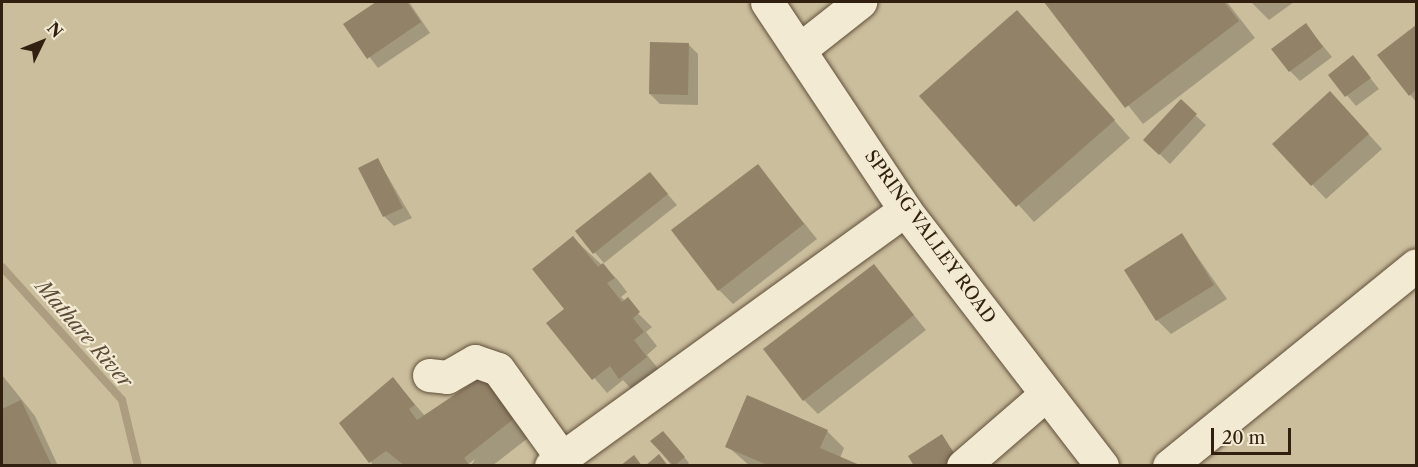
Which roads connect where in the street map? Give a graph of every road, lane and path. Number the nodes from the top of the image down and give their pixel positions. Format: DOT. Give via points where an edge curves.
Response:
graph roads {
  1 [pos="768,2"];
  2 [pos="860,2"];
  3 [pos="800,50"];
  4 [pos="905,210"];
  5 [pos="1416,265"];
  6 [pos="429,375"];
  7 [pos="1046,394"];
  8 [pos="556,462"];
  9 [pos="963,465"];
  10 [pos="1102,465"];
  11 [pos="1169,465"];
  1 -- 3 [label="street, SPRING VALLEY ROAD"];
  2 -- 3 [label="street"];
  3 -- 4 [label="street, SPRING VALLEY ROAD"];
  4 -- 7 [label="street, SPRING VALLEY ROAD"];
  4 -- 8 [label="street"];
  5 -- 11 [label="street"];
  6 -- 8 [label="street" via="447,377 475,361 498,369"];
  7 -- 9 [label="street"];
  7 -- 10 [label="street, SPRING VALLEY ROAD"];
}
